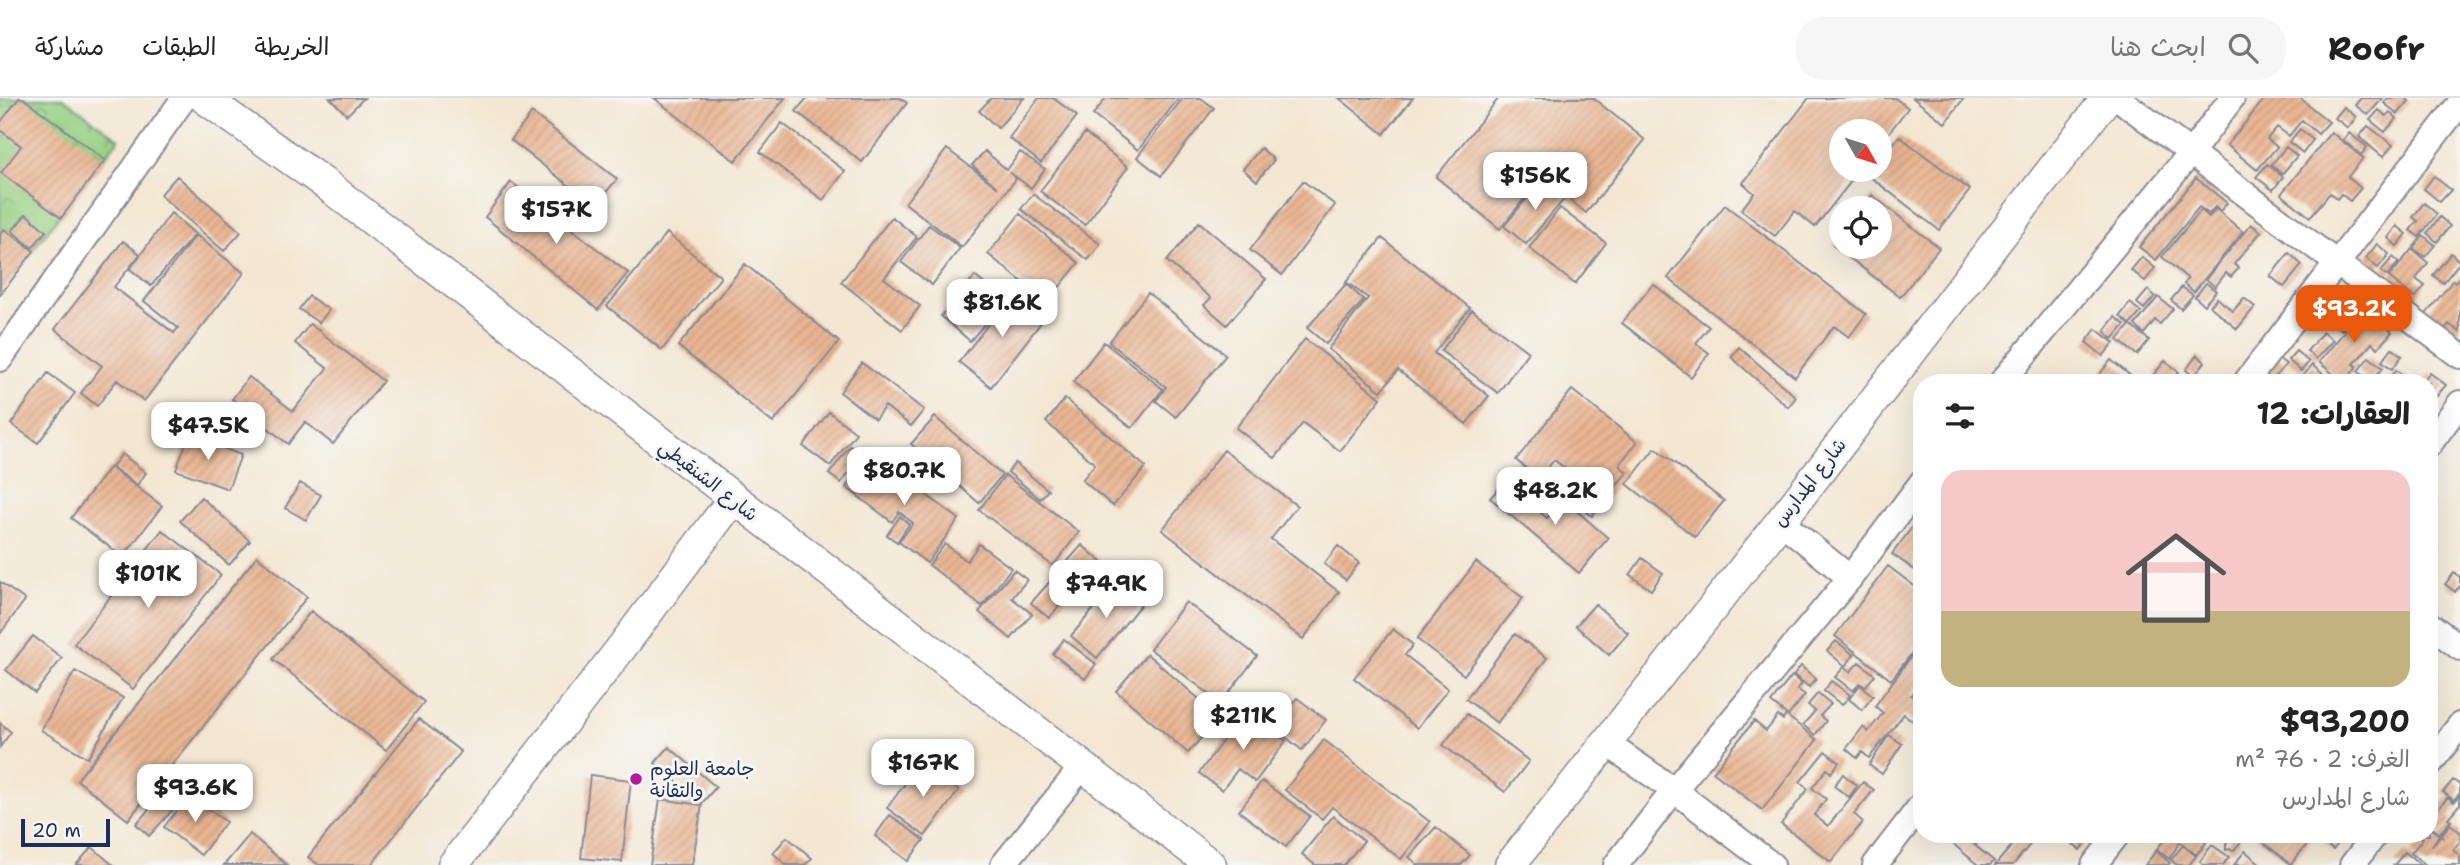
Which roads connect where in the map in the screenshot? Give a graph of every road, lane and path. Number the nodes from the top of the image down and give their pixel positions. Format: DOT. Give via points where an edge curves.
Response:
graph roads {
  1 [pos="184,98"];
  2 [pos="204,98"];
  3 [pos="2107,98"];
  4 [pos="2118,98"];
  5 [pos="2232,98"];
  6 [pos="2460,103"];
  7 [pos="2190,154"];
  8 [pos="2336,264"];
  9 [pos="2460,356"];
  10 [pos="0,359"];
  11 [pos="2008,374"];
  12 [pos="2252,374"];
  13 [pos="2460,403"];
  14 [pos="2438,433"];
  15 [pos="1913,494"];
  16 [pos="733,499"];
  17 [pos="1779,520"];
  18 [pos="1850,578"];
  19 [pos="2438,631"];
  20 [pos="2460,648"];
  21 [pos="2460,725"];
  22 [pos="1606,743"];
  23 [pos="2438,753"];
  24 [pos="1082,767"];
  25 [pos="1674,790"];
  26 [pos="1913,816"];
  27 [pos="2111,843"];
  28 [pos="2369,843"];
  29 [pos="453,865"];
  30 [pos="1003,865"];
  31 [pos="1211,865"];
  32 [pos="1510,865"];
  33 [pos="1616,865"];
  34 [pos="1772,865"];
  35 [pos="1875,865"];
  36 [pos="2094,865"];
  37 [pos="2351,865"];
  1 -- 10 [label="street"];
  2 -- 16 [label="street, شارع الشنقيطي" via="328,186"];
  3 -- 17 [label="street, شارع المدارس"];
  4 -- 7 [label="street"];
  5 -- 7 [label="street"];
  6 -- 8 [label="street"];
  7 -- 8 [label="street"];
  7 -- 11 [label="street"];
  8 -- 9 [label="street"];
  8 -- 12 [label="street"];
  13 -- 14 [label="street"];
  15 -- 18 [label="street"];
  16 -- 24 [label="street, شارع الشنقيطي"];
  16 -- 29 [label="street"];
  17 -- 18 [label="street"];
  17 -- 22 [label="street, شارع المدارس"];
  18 -- 25 [label="street"];
  19 -- 20 [label="street"];
  21 -- 23 [label="street"];
  22 -- 25 [label="street"];
  22 -- 32 [label="street, شارع المدارس"];
  24 -- 30 [label="street"];
  24 -- 31 [label="street, شارع الشنقيطي"];
  25 -- 33 [label="street"];
  25 -- 34 [label="street"];
  26 -- 35 [label="street"];
  27 -- 36 [label="street"];
  28 -- 37 [label="street"];
}
